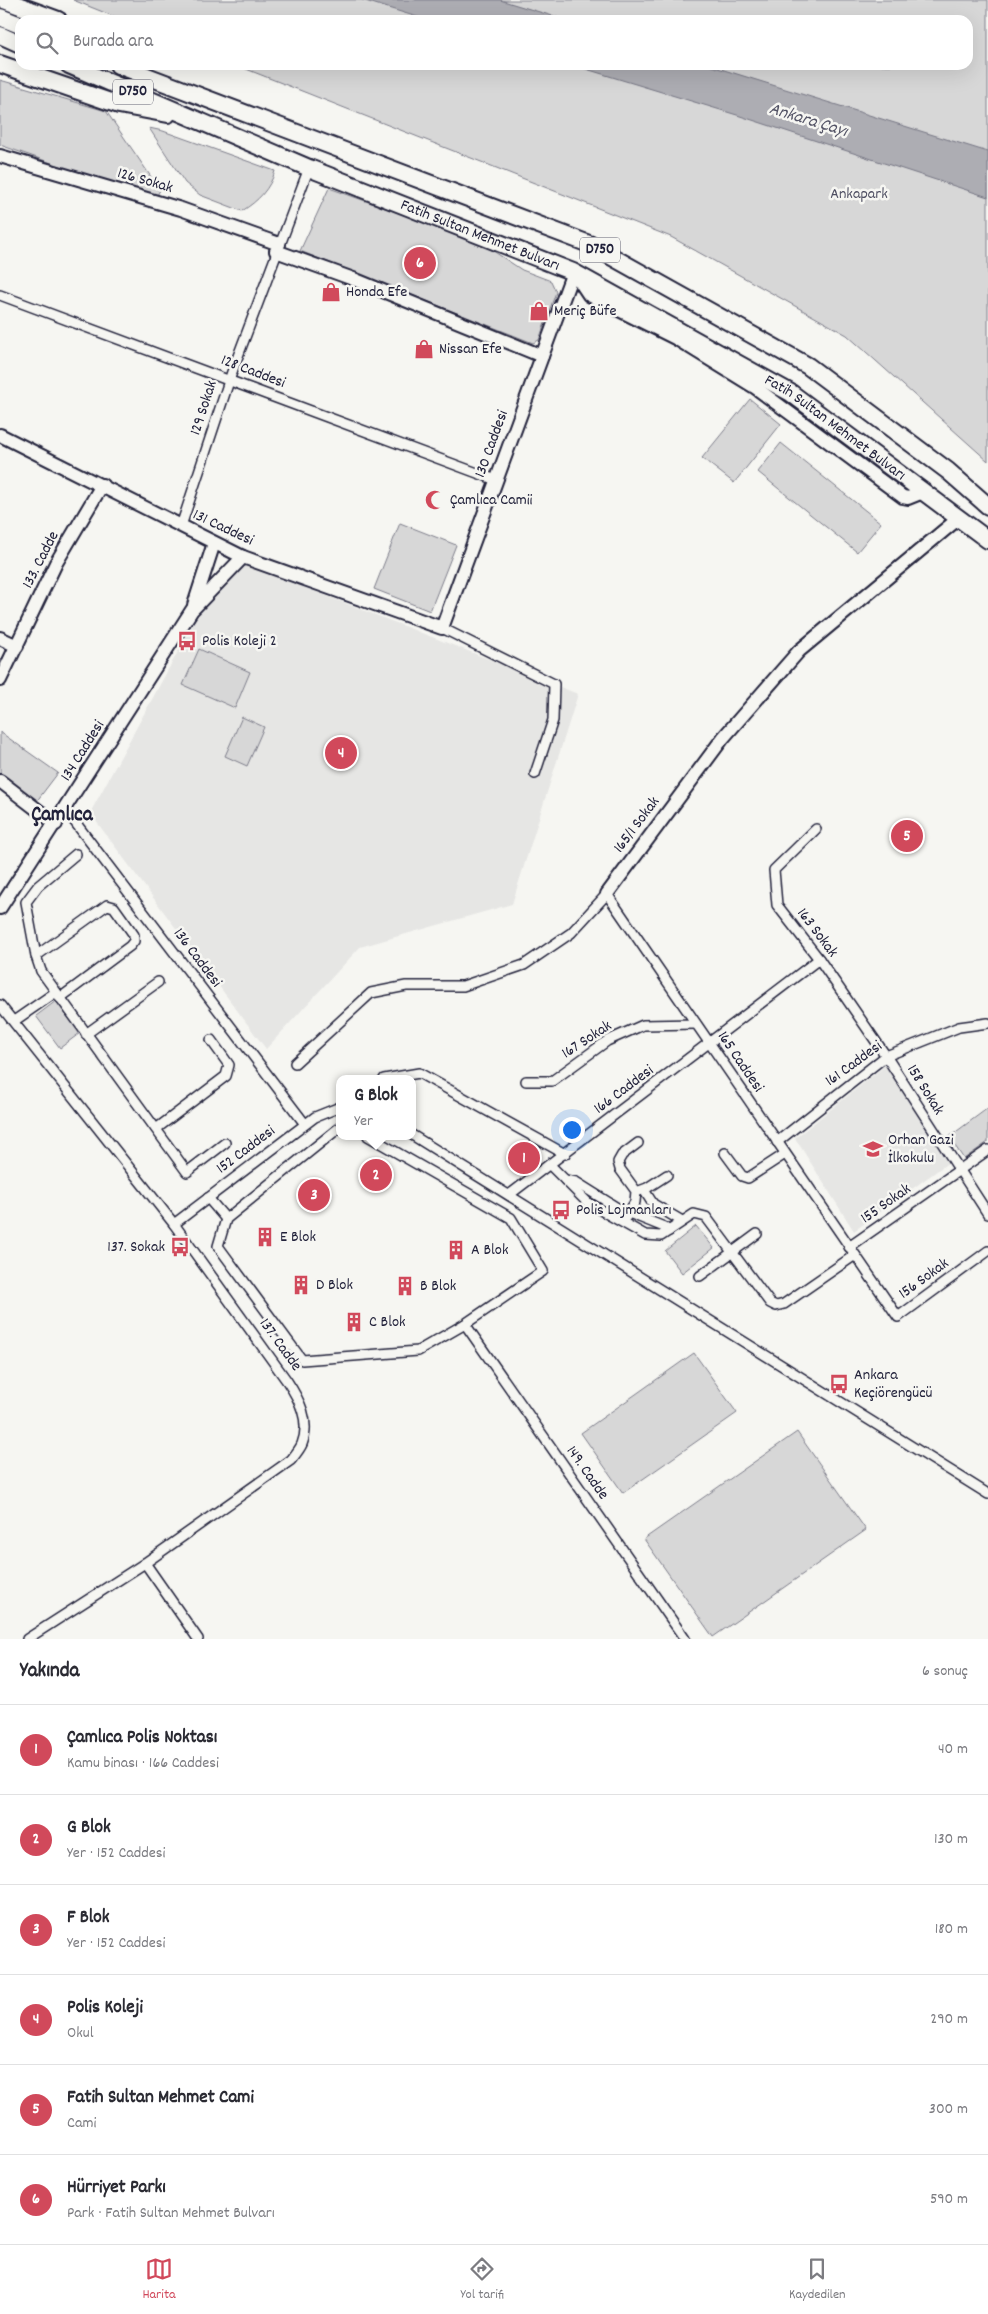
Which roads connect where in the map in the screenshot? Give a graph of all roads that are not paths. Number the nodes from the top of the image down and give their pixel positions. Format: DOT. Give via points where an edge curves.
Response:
graph roads {
  1 [pos="4,0"];
  2 [pos="44,15"];
  3 [pos="0,17"];
  4 [pos="15,24"];
  5 [pos="0,35"];
  6 [pos="15,42"];
  7 [pos="0,64"];
  8 [pos="15,69"];
  9 [pos="17,70"];
  10 [pos="81,70"];
  11 [pos="130,70"];
  12 [pos="144,70"];
  13 [pos="164,84"];
  14 [pos="196,120"];
  15 [pos="0,156"];
  16 [pos="309,168"];
  17 [pos="278,247"];
  18 [pos="573,272"];
  19 [pos="0,295"];
  20 [pos="542,356"];
  21 [pos="230,379"];
  22 [pos="0,435"];
  23 [pos="496,480"];
  24 [pos="102,484"];
  25 [pos="988,506"];
  26 [pos="959,518"];
  27 [pos="181,526"];
  28 [pos="988,540"];
  29 [pos="214,544"];
  30 [pos="243,557"];
  31 [pos="192,610"];
  32 [pos="442,628"];
  33 [pos="0,638"];
  34 [pos="17,646"];
  35 [pos="0,680"];
  36 [pos="536,774"];
  37 [pos="0,781"];
  38 [pos="65,809"];
  39 [pos="56,824"];
  40 [pos="816,829"];
  41 [pos="76,854"];
  42 [pos="607,894"];
  43 [pos="0,908"];
  44 [pos="36,956"];
  45 [pos="819,959"];
  46 [pos="158,982"];
  47 [pos="58,995"];
  48 [pos="0,1005"];
  49 [pos="14,1021"];
  50 [pos="988,1023"];
  51 [pos="696,1024"];
  52 [pos="86,1034"];
  53 [pos="211,1040"];
  54 [pos="710,1043"];
  55 [pos="886,1056"];
  56 [pos="295,1063"];
  57 [pos="412,1075"];
  58 [pos="526,1081"];
  59 [pos="336,1109"];
  60 [pos="305,1124"];
  61 [pos="156,1129"];
  62 [pos="336,1130"];
  63 [pos="416,1138"];
  64 [pos="375,1140"];
  65 [pos="777,1142"];
  66 [pos="225,1143"];
  67 [pos="638,1143"];
  68 [pos="988,1150"];
  69 [pos="725,1153"];
  70 [pos="565,1154"];
  71 [pos="785,1154"];
  72 [pos="550,1165"];
  73 [pos="959,1172"];
  74 [pos="667,1174"];
  75 [pos="565,1180"];
  76 [pos="640,1190"];
  77 [pos="509,1196"];
  78 [pos="208,1198"];
  79 [pos="628,1214"];
  80 [pos="988,1214"];
  81 [pos="226,1219"];
  82 [pos="682,1221"];
  83 [pos="174,1224"];
  84 [pos="622,1224"];
  85 [pos="669,1231"];
  86 [pos="758,1234"];
  87 [pos="852,1251"];
  88 [pos="988,1251"];
  89 [pos="732,1252"];
  90 [pos="700,1276"];
  91 [pos="465,1324"];
  92 [pos="988,1494"];
  93 [pos="145,1563"];
  94 [pos="26,1639"];
  95 [pos="198,1639"];
  96 [pos="685,1639"];
  1 -- 2 [label="highway"];
  3 -- 4 [label="highway"];
  5 -- 6 [label="highway"];
  7 -- 8 [label="highway"];
  9 -- 14 [label="highway" via="119,105"];
  10 -- 14 [label="highway, Fatih Sultan Mehmet Bulvarı / D750"];
  11 -- 13 [label="highway, Fatih Sultan Mehmet Bulvarı / D750"];
  12 -- 13 [label="highway"];
  13 -- 25 [label="highway, Fatih Sultan Mehmet Bulvarı / D750" via="589,244 808,366 948,471"];
  14 -- 16 [label="highway, Fatih Sultan Mehmet Bulvarı / D750"];
  15 -- 17 [label="street, 126 Sokak" via="181,209"];
  16 -- 17 [label="street, 129 Sokak"];
  16 -- 18 [label="highway, Fatih Sultan Mehmet Bulvarı / D750"];
  17 -- 20 [label="street, 126 Sokak"];
  17 -- 21 [label="street, 129 Sokak"];
  18 -- 20 [label="street, 130 Caddesi"];
  18 -- 26 [label="highway, Fatih Sultan Mehmet Bulvarı / D750" via="790,393"];
  19 -- 21 [label="street, 128 Caddesi"];
  20 -- 23 [label="street, 130 Caddesi"];
  21 -- 23 [label="street, 128 Caddesi"];
  21 -- 27 [label="street, 129 Sokak"];
  22 -- 24 [label="street, 131 Caddesi"];
  23 -- 32 [label="street, 130 Caddesi"];
  24 -- 27 [label="street, 131 Caddesi"];
  24 -- 34 [label="street, 133. Cadde" via="56,563"];
  26 -- 28 [label="highway, Fatih Sultan Mehmet Bulvarı / D750"];
  26 -- 42 [label="street, 165/1 Sokak" via="799,651 723,738"];
  27 -- 29 [label="street, 131 Caddesi"];
  29 -- 30 [label="street, 131 Caddesi"];
  29 -- 31 [label="street, 134 Caddesi"];
  30 -- 31 [label="street, 134 Caddesi"];
  30 -- 32 [label="street, 131 Caddesi"];
  31 -- 38 [label="street, 134 Caddesi"];
  32 -- 36 [label="street" via="554,684 553,720"];
  33 -- 34 [label="street"];
  34 -- 35 [label="street, 133. Cadde"];
  37 -- 39 [label="street"];
  38 -- 39 [label="street, 134 Caddesi"];
  38 -- 60 [label="street, 136 Caddesi"];
  39 -- 43 [label="street, 134 Caddesi"];
  40 -- 45 [label="street, 163 Sokak" via="774,870 777,905"];
  41 -- 44 [label="street" via="38,886 26,902"];
  42 -- 51 [label="street, 165 Caddesi"];
  42 -- 56 [label="street, 165/1 Sokak" via="571,933 524,965 463,986 406,986 371,993"];
  44 -- 47 [label="street" via="41,971"];
  44 -- 47 [label="street" via="107,905 114,907 134,935 130,946"];
  45 -- 54 [label="street, 166 Caddesi"];
  45 -- 55 [label="street, 163 Sokak"];
  46 -- 52 [label="street"];
  47 -- 49 [label="street"];
  47 -- 52 [label="street"];
  48 -- 49 [label="street, 137. Cadde"];
  49 -- 83 [label="street, 137. Cadde"];
  50 -- 55 [label="street, 161 Caddesi" via="959,1027"];
  51 -- 54 [label="street, 165 Caddesi"];
  51 -- 58 [label="street, 167 Sokak" via="644,1025 607,1041 552,1081"];
  52 -- 61 [label="street"];
  53 -- 61 [label="street" via="228,1065 226,1076"];
  54 -- 65 [label="street, 165 Caddesi"];
  54 -- 70 [label="street, 166 Caddesi"];
  55 -- 65 [label="street, 161 Caddesi"];
  55 -- 73 [label="street, 158 Sokak"];
  57 -- 70 [label="street" via="419,1074"];
  59 -- 60 [label="street, 152 Caddesi"];
  60 -- 78 [label="street, 152 Caddesi"];
  61 -- 66 [label="street" via="186,1172"];
  62 -- 81 [label="street"];
  63 -- 77 [label="street"];
  64 -- 91 [label="street" via="511,1218 543,1271"];
  65 -- 71 [label="street, 165 Caddesi"];
  67 -- 76 [label="street" via="622,1155 618,1165"];
  68 -- 73 [label="street, 155 Sokak"];
  69 -- 71 [label="street" via="746,1178 751,1178"];
  70 -- 72 [label="street, 166 Caddesi"];
  71 -- 87 [label="street, 165 Caddesi"];
  72 -- 75 [label="street"];
  72 -- 77 [label="street, 166 Caddesi"];
  73 -- 80 [label="street, 158 Sokak"];
  73 -- 87 [label="street, 155 Sokak"];
  74 -- 76 [label="street"];
  75 -- 79 [label="street" via="576,1182"];
  75 -- 84 [label="street" via="588,1203"];
  76 -- 79 [label="street"];
  76 -- 82 [label="street" via="653,1204"];
  77 -- 92 [label="street"];
  78 -- 81 [label="street"];
  78 -- 83 [label="street, 152 Caddesi"];
  79 -- 84 [label="street"];
  79 -- 85 [label="street"];
  81 -- 91 [label="street" via="218,1246 302,1360 418,1351"];
  82 -- 85 [label="street"];
  82 -- 89 [label="street" via="694,1214 706,1217"];
  83 -- 93 [label="street, 137. Cadde" via="288,1381 301,1402 305,1424 302,1444 291,1460"];
  84 -- 85 [label="street" via="649,1237"];
  86 -- 89 [label="street"];
  87 -- 88 [label="street, 156 Sokak" via="898,1317"];
  87 -- 89 [label="street, 155 Sokak" via="784,1304 776,1306 770,1303"];
  89 -- 90 [label="street"];
  91 -- 96 [label="street, 149. Cadde"];
  93 -- 94 [label="street, 137. Cadde"];
  93 -- 95 [label="street"];
}
